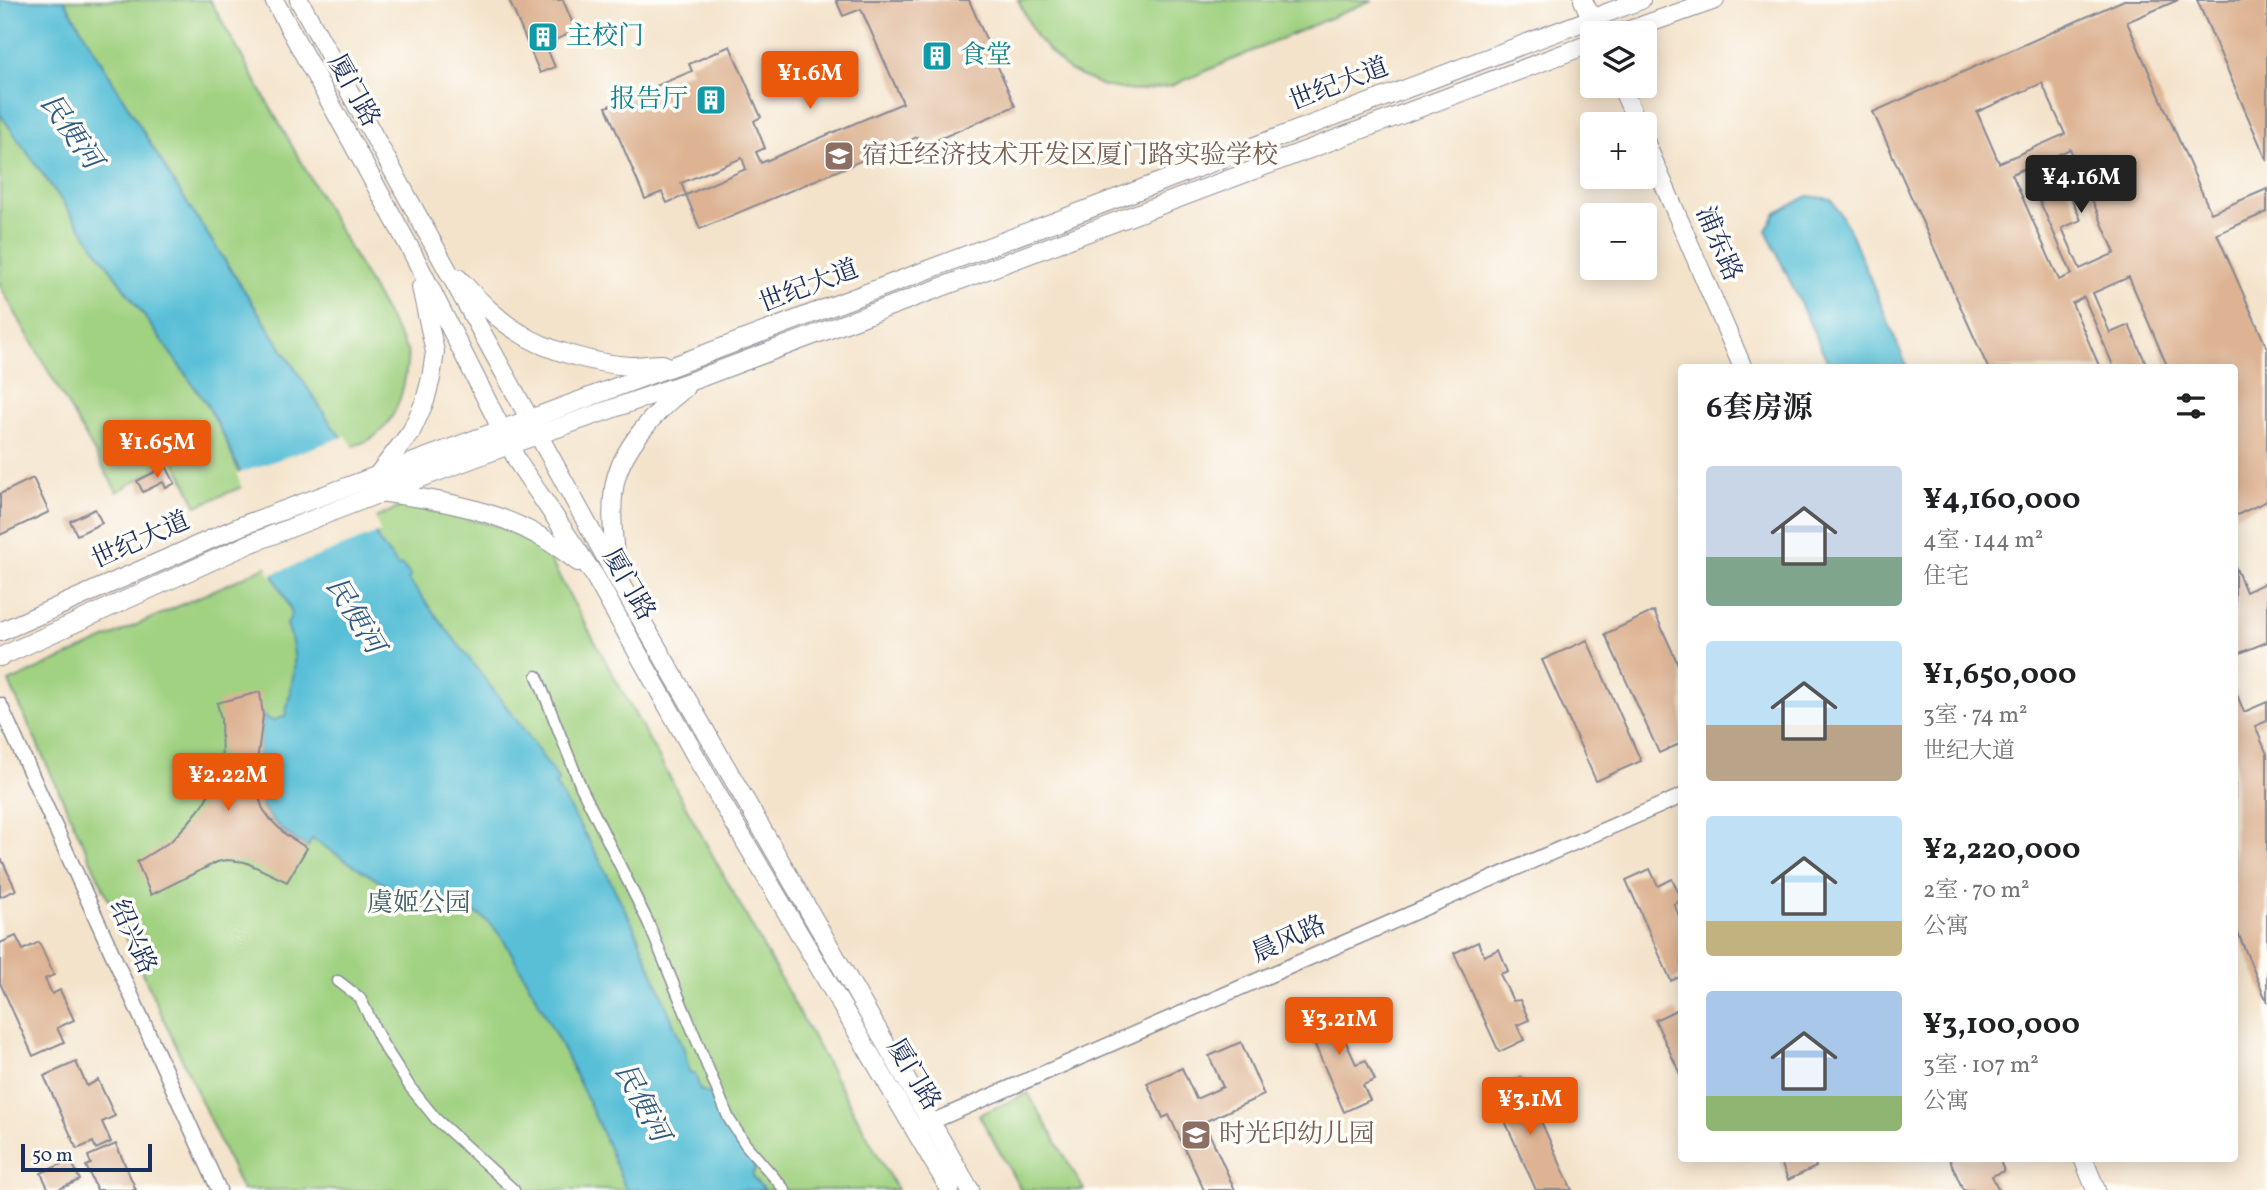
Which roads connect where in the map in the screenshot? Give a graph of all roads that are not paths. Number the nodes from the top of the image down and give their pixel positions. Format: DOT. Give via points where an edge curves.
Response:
graph roads {
  1 [pos="274,0"];
  2 [pos="299,0"];
  3 [pos="1583,0"];
  4 [pos="1641,0"];
  5 [pos="1715,0"];
  6 [pos="1593,21"];
  7 [pos="1602,21"];
  8 [pos="1655,21"];
  9 [pos="1580,31"];
  10 [pos="1580,48"];
  11 [pos="1657,169"];
  12 [pos="411,250"];
  13 [pos="440,259"];
  14 [pos="684,362"];
  15 [pos="1741,364"];
  16 [pos="694,380"];
  17 [pos="533,427"];
  18 [pos="505,437"];
  19 [pos="372,476"];
  20 [pos="377,494"];
  21 [pos="594,575"];
  22 [pos="616,576"];
  23 [pos="0,632"];
  24 [pos="0,657"];
  25 [pos="537,677"];
  26 [pos="0,705"];
  27 [pos="1678,798"];
  28 [pos="338,981"];
  29 [pos="923,1126"];
  30 [pos="2084,1162"];
  31 [pos="219,1190"];
  32 [pos="513,1190"];
  33 [pos="785,1190"];
  34 [pos="950,1190"];
  35 [pos="970,1190"];
  36 [pos="2096,1190"];
  1 -- 12 [label="street, 厦门路"];
  2 -- 13 [label="street, 厦门路"];
  3 -- 6 [label="street"];
  4 -- 7 [label="street, 世纪大道"];
  5 -- 8 [label="street"];
  9 -- 14 [label="street, 世纪大道"];
  10 -- 16 [label="street, 世纪大道"];
  11 -- 15 [label="street, 浦东路"];
  12 -- 18 [label="street, 厦门路"];
  12 -- 19 [label="street" via="435,352 432,378 411,432"];
  13 -- 14 [label="street" via="486,308 521,334 581,357 629,366"];
  13 -- 17 [label="street, 厦门路"];
  14 -- 17 [label="street, 世纪大道"];
  16 -- 17 [label="street, 世纪大道"];
  16 -- 22 [label="street" via="645,425 614,485"];
  17 -- 18 [label="street, 世纪大道"];
  17 -- 22 [label="street, 厦门路"];
  18 -- 19 [label="street, 世纪大道"];
  18 -- 20 [label="street, 世纪大道"];
  18 -- 21 [label="street, 厦门路"];
  19 -- 23 [label="street, 世纪大道" via="241,526"];
  20 -- 21 [label="street" via="479,509 560,547"];
  20 -- 24 [label="street, 世纪大道" via="249,544"];
  21 -- 29 [label="street, 厦门路" via="713,787"];
  22 -- 29 [label="street, 厦门路"];
  25 -- 33 [label="street" via="581,787 648,922 729,1119"];
  26 -- 31 [label="street, 绍兴路"];
  27 -- 29 [label="street, 晨风路"];
  28 -- 32 [label="street" via="360,998 382,1043 436,1119"];
  29 -- 34 [label="street, 厦门路"];
  29 -- 35 [label="street, 厦门路"];
  30 -- 36 [label="street"];
}
